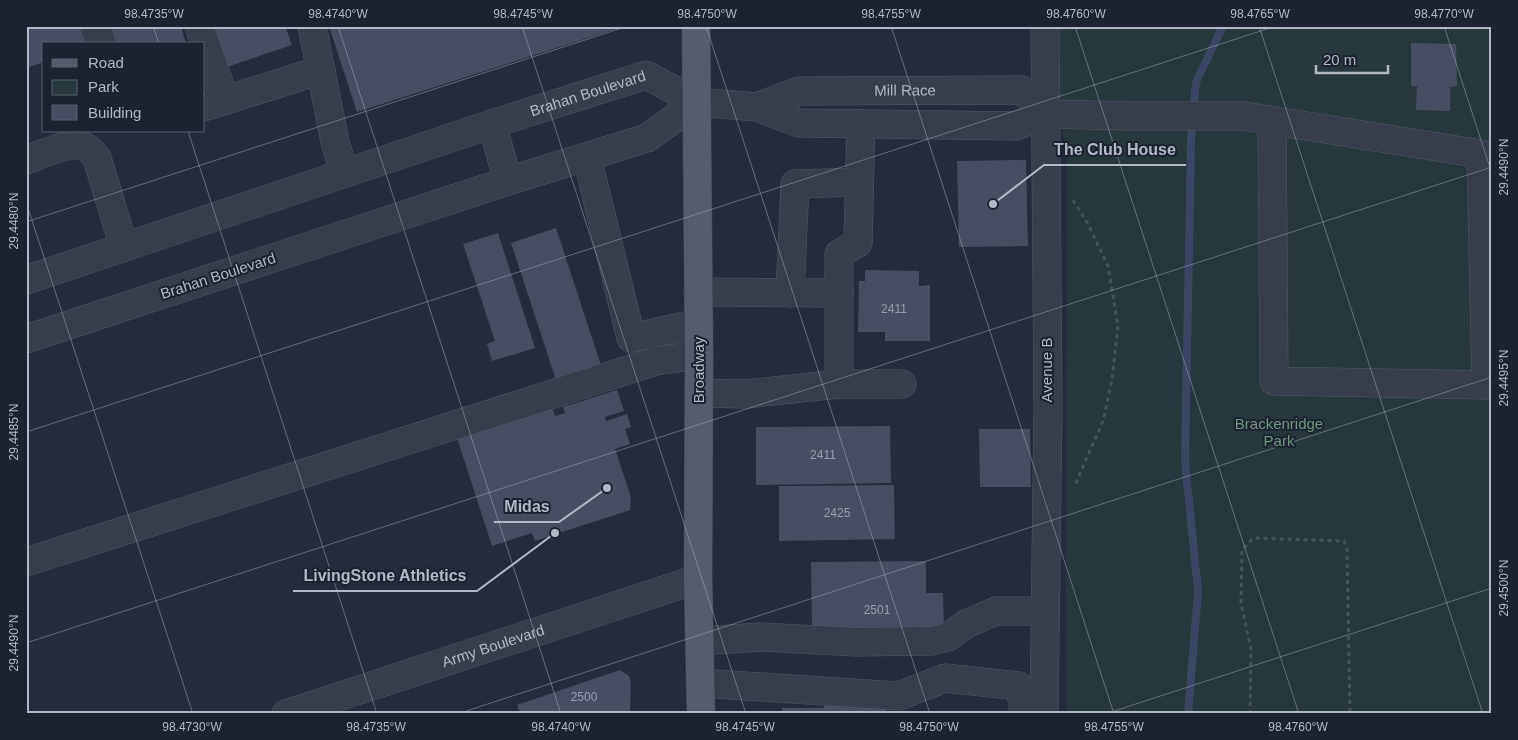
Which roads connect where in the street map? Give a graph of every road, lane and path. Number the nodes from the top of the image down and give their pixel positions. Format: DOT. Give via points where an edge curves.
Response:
graph roads {
  1 [pos="96,26"];
  2 [pos="199,26"];
  3 [pos="312,26"];
  4 [pos="696,26"];
  5 [pos="1045,26"];
  6 [pos="101,42"];
  7 [pos="202,42"];
  8 [pos="205,55"];
  9 [pos="321,70"];
  10 [pos="697,102"];
  11 [pos="215,104"];
  12 [pos="757,107"];
  13 [pos="1046,114"];
  14 [pos="1272,121"];
  15 [pos="492,124"];
  16 [pos="861,124"];
  17 [pos="587,156"];
  18 [pos="26,160"];
  19 [pos="344,173"];
  20 [pos="508,181"];
  21 [pos="859,182"];
  22 [pos="1070,195"];
  23 [pos="124,247"];
  24 [pos="26,280"];
  25 [pos="698,292"];
  26 [pos="790,293"];
  27 [pos="839,293"];
  28 [pos="699,323"];
  29 [pos="26,338"];
  30 [pos="699,355"];
  31 [pos="839,384"];
  32 [pos="902,384"];
  33 [pos="699,393"];
  34 [pos="1073,489"];
  35 [pos="26,562"];
  36 [pos="698,579"];
  37 [pos="1045,611"];
  38 [pos="700,641"];
  39 [pos="700,684"];
  40 [pos="905,705"];
  41 [pos="1034,711"];
  42 [pos="286,714"];
  43 [pos="701,714"];
  44 [pos="1250,714"];
  45 [pos="1350,714"];
  1 -- 6 [label="street"];
  2 -- 7 [label="street"];
  3 -- 9 [label="street"];
  4 -- 10 [label="main road, Broadway"];
  5 -- 13 [label="street, Avenue B"];
  8 -- 11 [label="street"];
  9 -- 11 [label="street"];
  9 -- 19 [label="street"];
  10 -- 12 [label="street, Mill Race"];
  10 -- 15 [label="street, Brahan Boulevard" via="646,75"];
  10 -- 17 [label="street, Brahan Boulevard" via="647,138"];
  10 -- 25 [label="main road, Broadway"];
  12 -- 13 [label="street, Mill Race" via="799,91 1022,90"];
  12 -- 16 [label="street, Mill Race" via="799,124"];
  13 -- 14 [label="street, Mill Race" via="1244,116"];
  13 -- 16 [label="street, Mill Race" via="1016,126"];
  13 -- 37 [label="street, Avenue B" via="1048,408"];
  14 -- 14 [label="street, Mill Race" via="1274,381 1486,385 1481,154"];
  15 -- 19 [label="street, Brahan Boulevard"];
  15 -- 20 [label="street"];
  16 -- 21 [label="street"];
  17 -- 20 [label="street, Brahan Boulevard"];
  17 -- 28 [label="street" via="631,338"];
  18 -- 23 [label="street" via="72,144 90,150 96,158"];
  19 -- 23 [label="street, Brahan Boulevard"];
  20 -- 29 [label="street, Brahan Boulevard"];
  21 -- 26 [label="street" via="795,184"];
  21 -- 27 [label="street" via="858,243 839,254"];
  22 -- 34 [label="path" via="1108,266 1118,326 1103,421"];
  23 -- 24 [label="street, Brahan Boulevard"];
  25 -- 26 [label="street"];
  25 -- 28 [label="main road, Broadway"];
  26 -- 27 [label="street"];
  27 -- 31 [label="street"];
  28 -- 30 [label="main road, Broadway"];
  30 -- 33 [label="main road, Broadway"];
  30 -- 35 [label="street" via="656,361"];
  31 -- 32 [label="street"];
  31 -- 33 [label="street" via="746,394"];
  33 -- 36 [label="main road, Broadway"];
  36 -- 38 [label="main road, Broadway"];
  36 -- 42 [label="street, Army Boulevard"];
  37 -- 38 [label="street" via="996,611 966,624 948,637 932,641 856,642 760,637"];
  37 -- 41 [label="street, Avenue B"];
  38 -- 39 [label="main road, Broadway"];
  39 -- 40 [label="street"];
  39 -- 43 [label="main road, Broadway"];
  40 -- 41 [label="street" via="945,678 1019,686"];
  44 -- 45 [label="path" via="1251,650 1241,603 1242,550 1253,538 1344,541 1347,549"];
}
